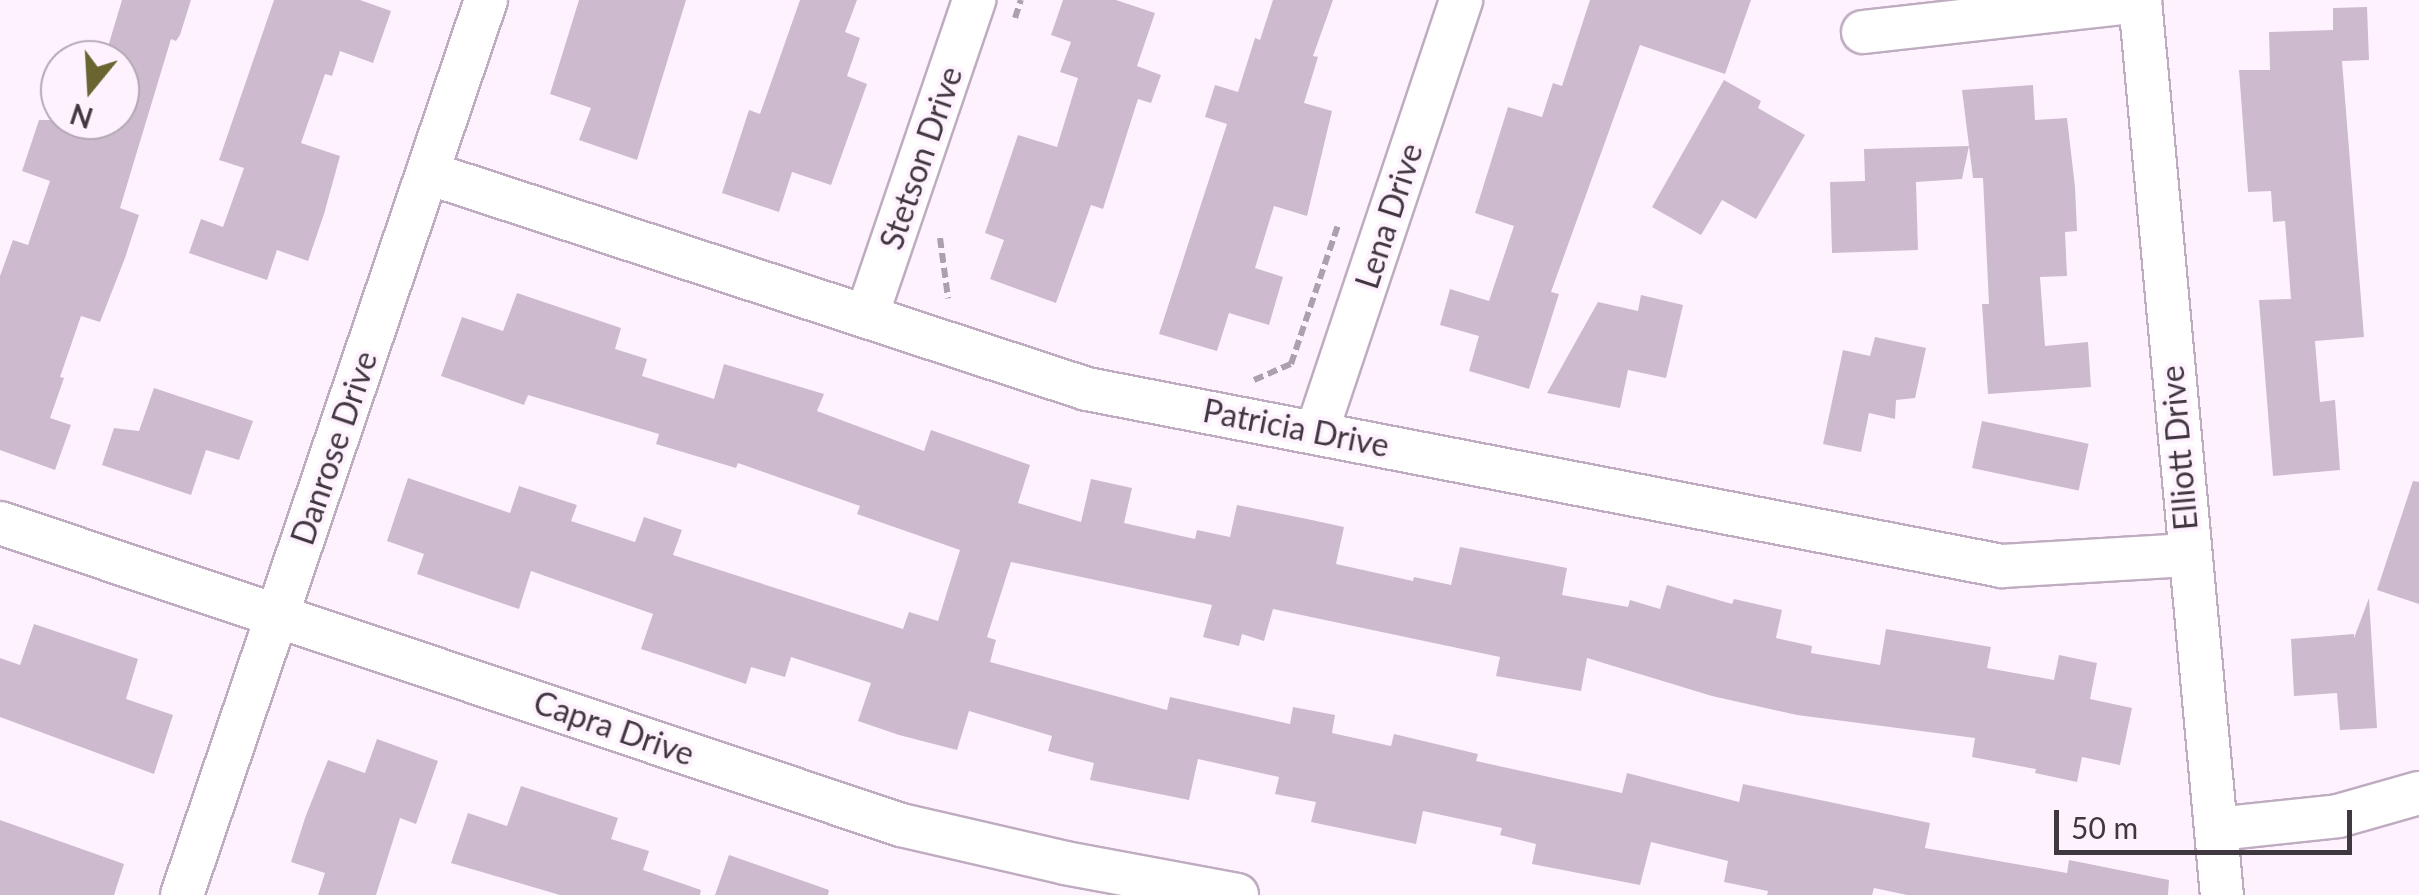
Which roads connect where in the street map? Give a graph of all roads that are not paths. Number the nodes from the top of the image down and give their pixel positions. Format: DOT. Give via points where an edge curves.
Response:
graph roads {
  1 [pos="486,0"];
  2 [pos="974,0"];
  3 [pos="1461,0"];
  4 [pos="2140,0"];
  5 [pos="1863,32"];
  6 [pos="428,173"];
  7 [pos="867,315"];
  8 [pos="1317,432"];
  9 [pos="0,523"];
  10 [pos="2188,555"];
  11 [pos="277,614"];
  12 [pos="2419,792"];
  13 [pos="2217,829"];
  14 [pos="182,895"];
  15 [pos="1237,895"];
  16 [pos="2222,895"];
  1 -- 6 [label="street, Danrose Drive"];
  2 -- 7 [label="street, Stetson Drive"];
  3 -- 8 [label="street, Lena Drive"];
  4 -- 5 [label="street"];
  4 -- 10 [label="street, Elliott Drive"];
  6 -- 7 [label="street, Patricia Drive"];
  6 -- 11 [label="street, Danrose Drive"];
  7 -- 8 [label="street, Patricia Drive" via="1087,389"];
  8 -- 10 [label="street, Patricia Drive" via="2002,566"];
  9 -- 11 [label="street, Capra Drive"];
  10 -- 13 [label="street, Elliott Drive"];
  11 -- 14 [label="street, Danrose Drive"];
  11 -- 15 [label="street, Capra Drive" via="901,826"];
  12 -- 13 [label="street" via="2338,816"];
  13 -- 16 [label="street, Elliott Drive"];
}
